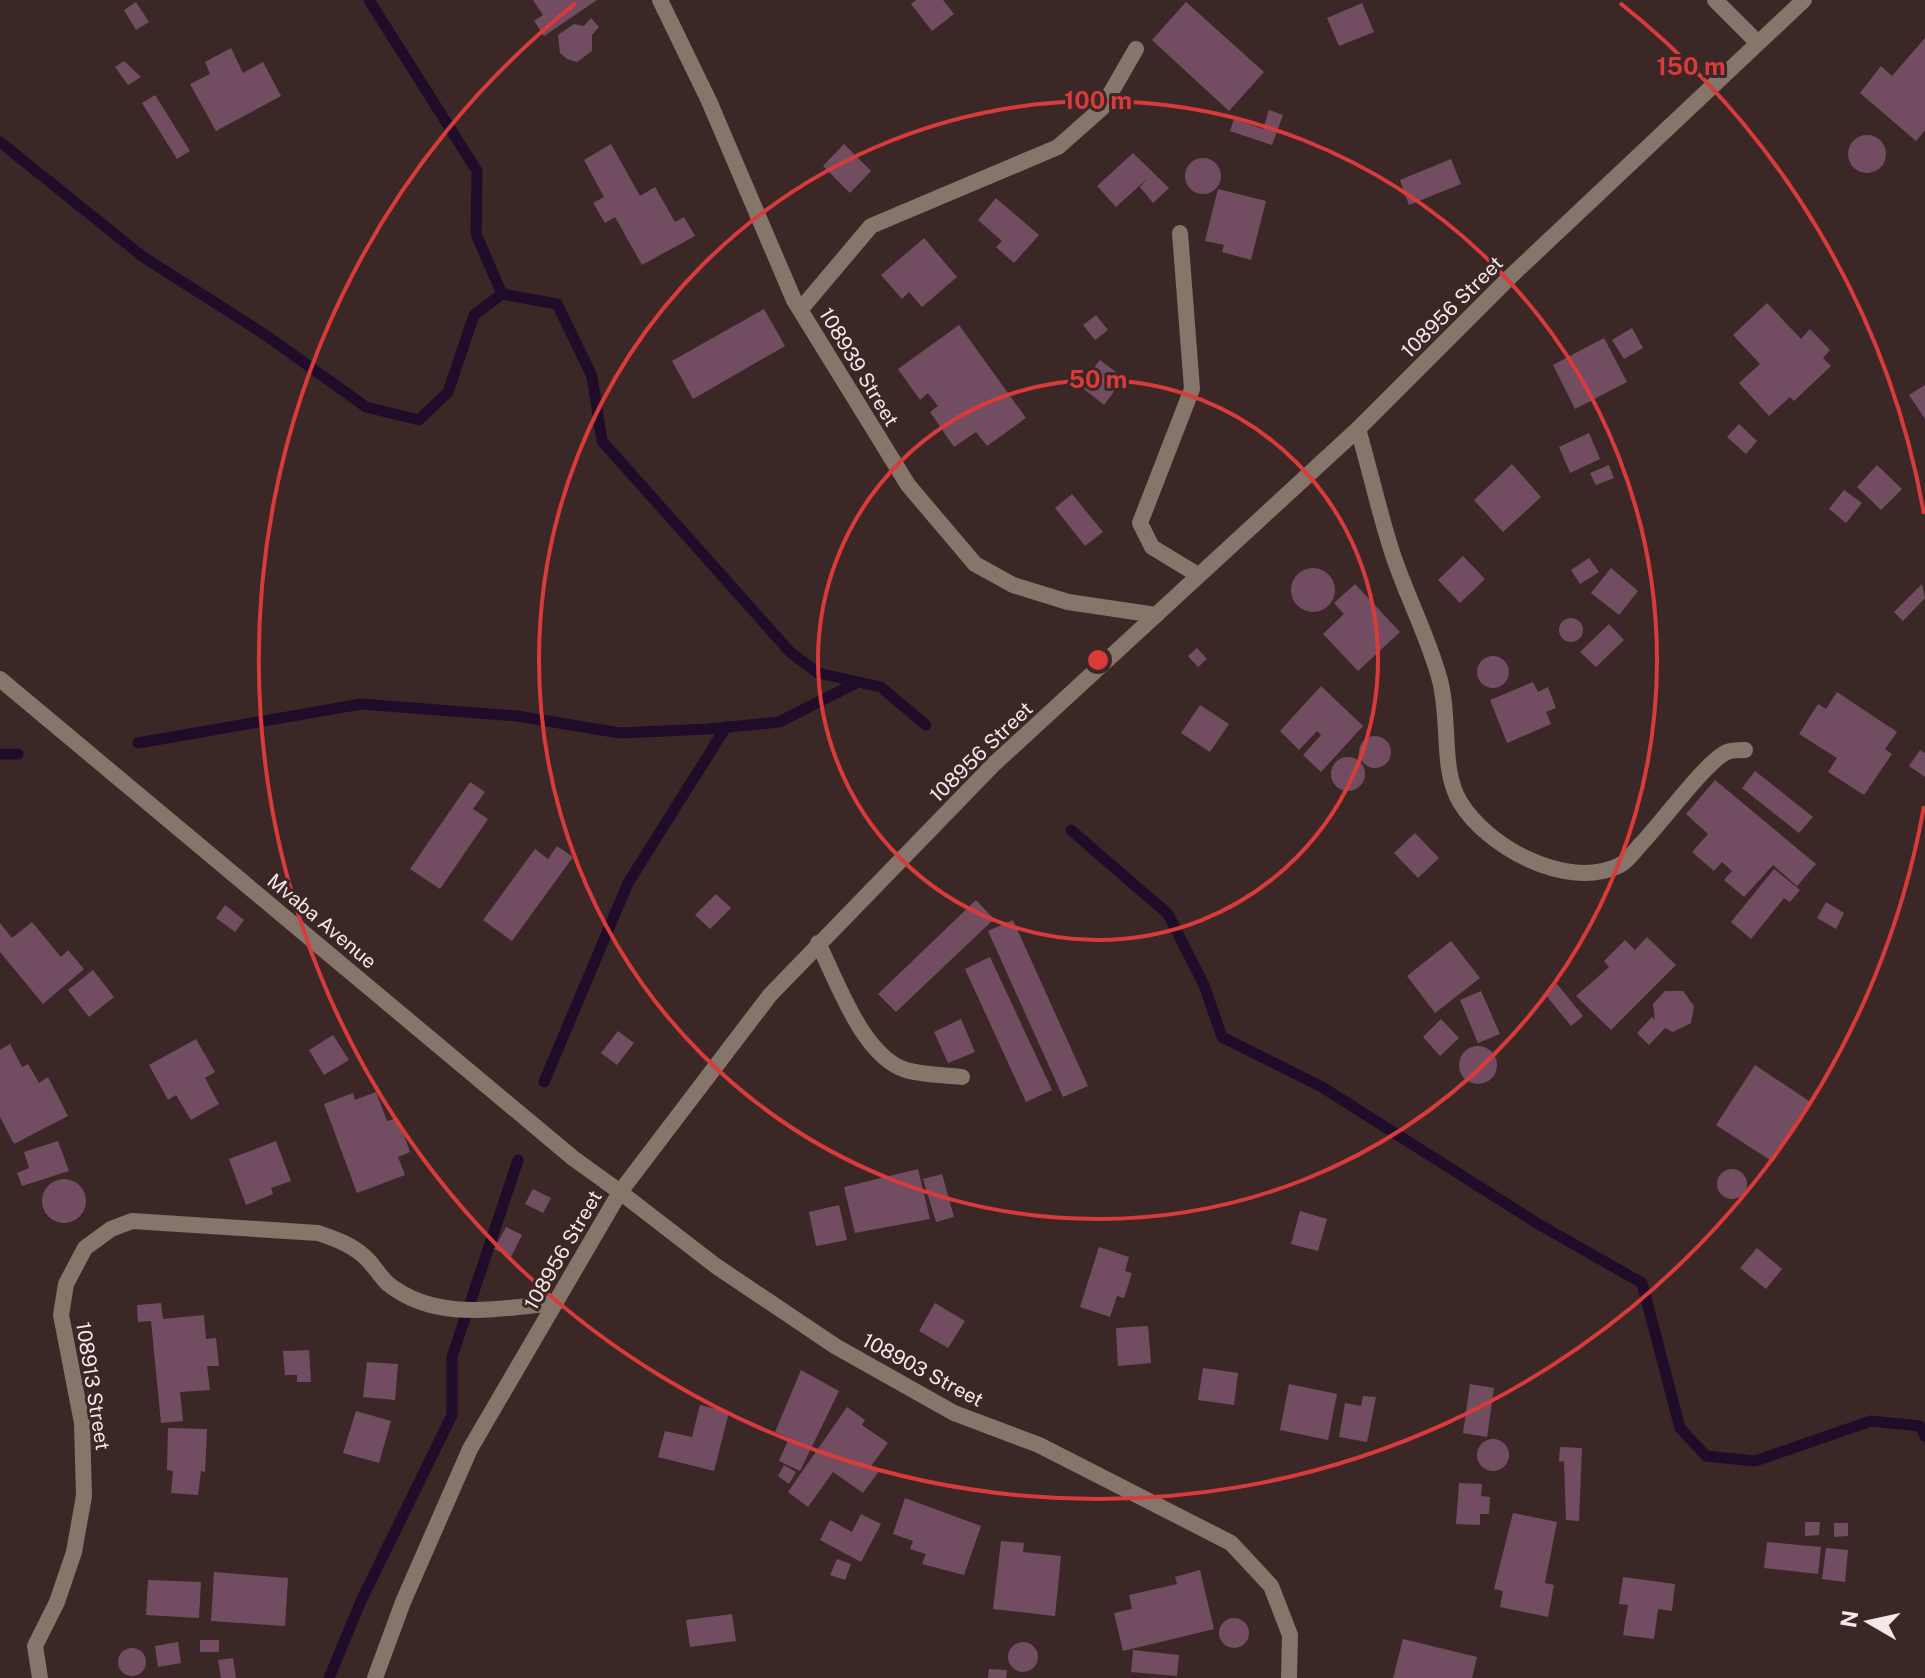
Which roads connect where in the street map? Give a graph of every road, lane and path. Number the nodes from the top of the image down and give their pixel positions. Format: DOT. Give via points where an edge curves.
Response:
graph roads {
  1 [pos="660,0"];
  2 [pos="1715,0"];
  3 [pos="1804,0"];
  4 [pos="1757,42"];
  5 [pos="1136,49"];
  6 [pos="1180,233"];
  7 [pos="800,310"];
  8 [pos="1358,429"];
  9 [pos="1198,575"];
  10 [pos="1156,615"];
  11 [pos="0,679"];
  12 [pos="1745,750"];
  13 [pos="818,943"];
  14 [pos="962,1077"];
  15 [pos="620,1192"];
  16 [pos="556,1303"];
  17 [pos="40,1678"];
  18 [pos="375,1678"];
  19 [pos="1289,1678"];
  1 -- 7 [label="street, 108939 Street"];
  2 -- 4 [label="street"];
  3 -- 4 [label="street, 108956 Street"];
  4 -- 8 [label="street, 108956 Street"];
  5 -- 7 [label="street" via="1102,108 1058,147 871,226"];
  6 -- 9 [label="street" via="1192,389 1140,523 1152,547"];
  7 -- 10 [label="street, 108939 Street" via="908,485 975,564 1013,585 1068,602"];
  8 -- 9 [label="street, 108956 Street"];
  8 -- 12 [label="street" via="1392,553 1440,680 1451,780 1460,803 1485,830 1533,864 1580,874 1619,866 1707,768 1726,753"];
  9 -- 10 [label="street, 108956 Street"];
  10 -- 13 [label="street, 108956 Street" via="994,764"];
  11 -- 15 [label="street, Mvaba Avenue"];
  13 -- 14 [label="street" via="873,1048 907,1070"];
  13 -- 15 [label="street, 108956 Street" via="761,1007"];
  15 -- 16 [label="street, 108956 Street"];
  15 -- 19 [label="street, 108903 Street" via="716,1266 835,1346 954,1413 1039,1445 1231,1543 1271,1586 1290,1635"];
  16 -- 17 [label="street, 108913 Street" via="468,1311 438,1308 387,1283 345,1242 318,1233 132,1221 111,1229 85,1248 66,1284 61,1315 82,1423 84,1496 74,1552 35,1646"];
  16 -- 18 [label="street, 108956 Street" via="470,1449"];
}
